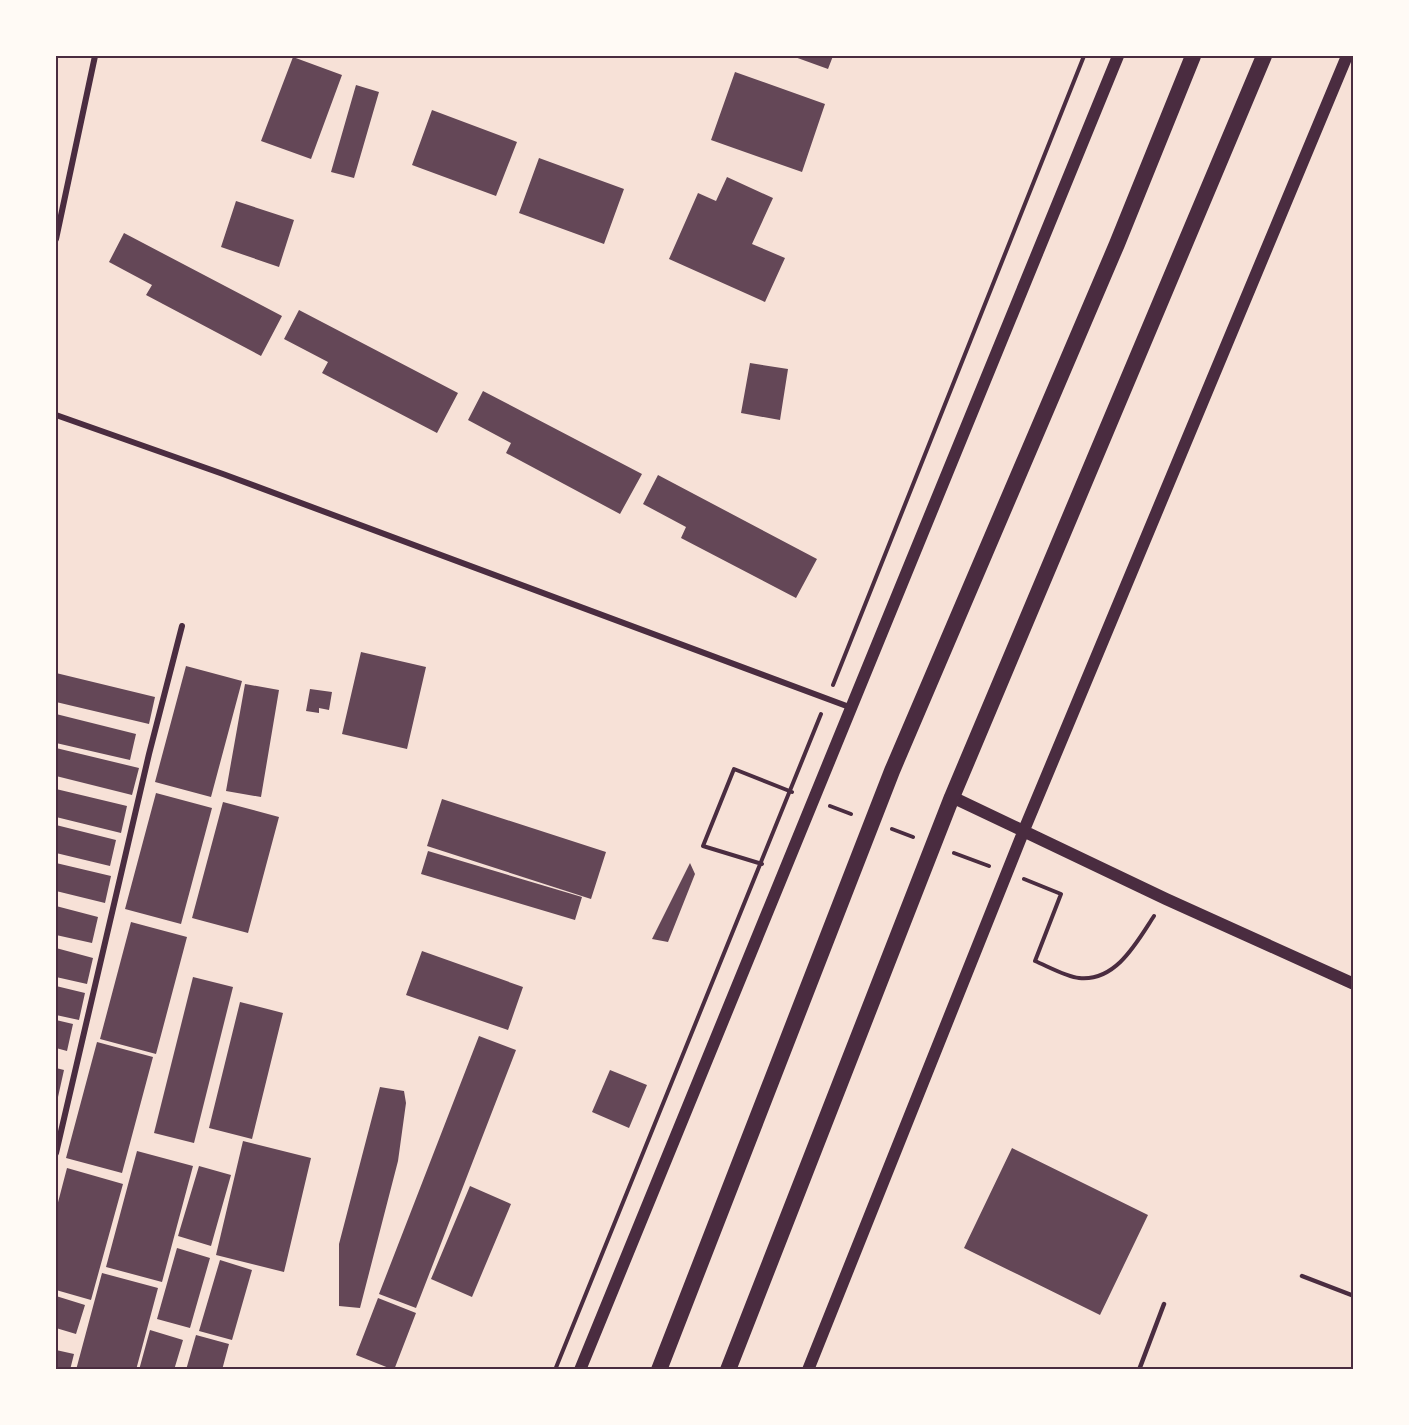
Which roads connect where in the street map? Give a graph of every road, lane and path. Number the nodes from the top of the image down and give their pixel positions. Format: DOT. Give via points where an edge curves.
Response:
graph roads {
  1 [pos="95,56"];
  2 [pos="1118,56"];
  3 [pos="1193,56"];
  4 [pos="1264,56"];
  5 [pos="1347,56"];
  6 [pos="56,239"];
  7 [pos="56,415"];
  8 [pos="182,626"];
  9 [pos="852,708"];
  10 [pos="799,794"];
  11 [pos="952,797"];
  12 [pos="821,802"];
  13 [pos="854,815"];
  14 [pos="887,827"];
  15 [pos="1024,830"];
  16 [pos="919,840"];
  17 [pos="952,852"];
  18 [pos="762,864"];
  19 [pos="996,869"];
  20 [pos="1017,877"];
  21 [pos="1166,899"];
  22 [pos="1353,984"];
  23 [pos="56,1153"];
  24 [pos="1302,1276"];
  25 [pos="1353,1296"];
  26 [pos="1164,1304"];
  27 [pos="580,1370"];
  28 [pos="659,1370"];
  29 [pos="728,1370"];
  30 [pos="808,1370"];
  31 [pos="1139,1370"];
  1 -- 6 [label="street"];
  2 -- 9 [label="main road"];
  3 -- 28 [label="highway" via="892,771"];
  4 -- 11 [label="highway"];
  5 -- 15 [label="main road"];
  7 -- 9 [label="street"];
  8 -- 23 [label="street"];
  9 -- 27 [label="main road"];
  10 -- 18 [label="path" via="734,769 703,846"];
  11 -- 15 [label="main road"];
  11 -- 29 [label="highway"];
  12 -- 13 [label="path"];
  14 -- 16 [label="path"];
  15 -- 21 [label="main road"];
  15 -- 30 [label="main road"];
  17 -- 19 [label="path"];
  20 -- 21 [label="path" via="1061,894 1035,961 1079,978 1105,975 1128,954"];
  21 -- 22 [label="main road"];
  24 -- 25 [label="lane"];
  26 -- 31 [label="lane"];
}
